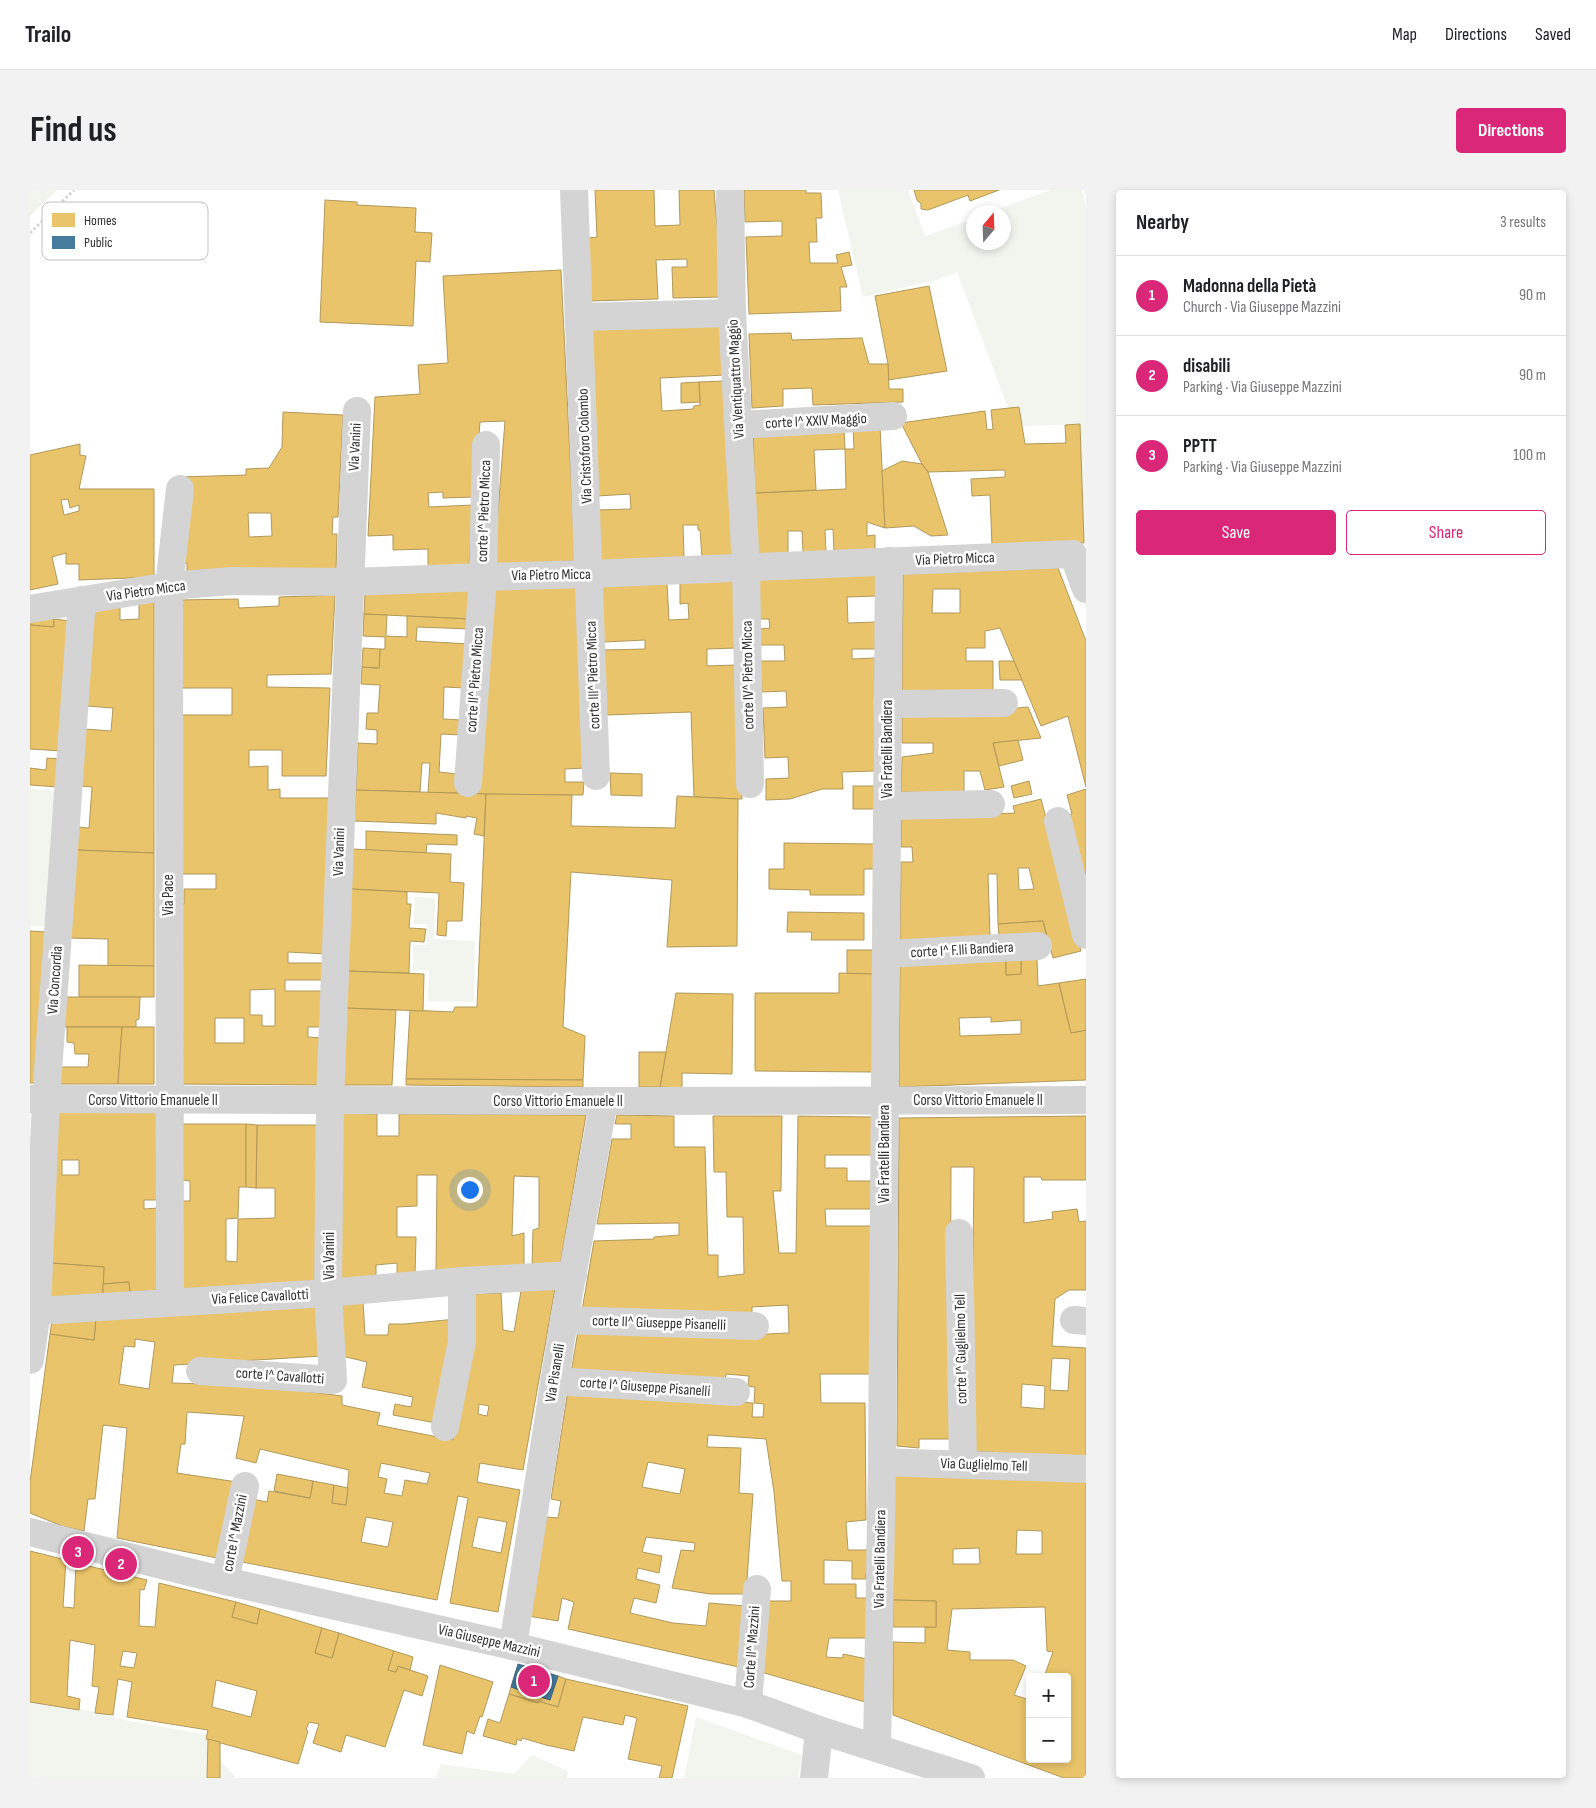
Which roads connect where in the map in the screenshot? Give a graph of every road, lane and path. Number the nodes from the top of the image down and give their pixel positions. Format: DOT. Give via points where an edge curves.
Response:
graph roads {
  1 [pos="74,190"];
  2 [pos="574,190"];
  3 [pos="730,190"];
  4 [pos="62,202"];
  5 [pos="42,221"];
  6 [pos="30,233"];
  7 [pos="732,313"];
  8 [pos="580,318"];
  9 [pos="357,410"];
  10 [pos="893,416"];
  11 [pos="739,425"];
  12 [pos="486,445"];
  13 [pos="180,489"];
  14 [pos="889,561"];
  15 [pos="746,567"];
  16 [pos="589,574"];
  17 [pos="483,577"];
  18 [pos="349,582"];
  19 [pos="169,586"];
  20 [pos="1086,589"];
  21 [pos="82,600"];
  22 [pos="30,609"];
  23 [pos="1004,703"];
  24 [pos="887,704"];
  25 [pos="596,776"];
  26 [pos="468,783"];
  27 [pos="750,784"];
  28 [pos="992,804"];
  29 [pos="887,806"];
  30 [pos="1058,821"];
  31 [pos="1086,935"];
  32 [pos="1038,946"];
  33 [pos="886,954"];
  34 [pos="38,1099"];
  35 [pos="168,1100"];
  36 [pos="330,1100"];
  37 [pos="884,1100"];
  38 [pos="1086,1100"];
  39 [pos="604,1101"];
  40 [pos="959,1233"];
  41 [pos="573,1275"];
  42 [pos="462,1281"];
  43 [pos="328,1293"];
  44 [pos="170,1302"];
  45 [pos="37,1312"];
  46 [pos="564,1320"];
  47 [pos="755,1326"];
  48 [pos="30,1360"];
  49 [pos="200,1371"];
  50 [pos="554,1381"];
  51 [pos="736,1392"];
  52 [pos="445,1427"];
  53 [pos="882,1462"];
  54 [pos="963,1464"];
  55 [pos="1086,1469"];
  56 [pos="245,1486"];
  57 [pos="30,1532"];
  58 [pos="225,1580"];
  59 [pos="757,1589"];
  60 [pos="513,1646"];
  61 [pos="748,1704"];
  62 [pos="819,1730"];
  63 [pos="877,1748"];
  64 [pos="814,1778"];
  65 [pos="971,1778"];
  1 -- 4 [label="path"];
  2 -- 8 [label="street, Via Cristoforo Colombo"];
  3 -- 7 [label="street, Via Ventiquattro Maggio"];
  5 -- 6 [label="path"];
  7 -- 8 [label="street"];
  7 -- 11 [label="street, Via Ventiquattro Maggio"];
  8 -- 16 [label="street, Via Cristoforo Colombo"];
  9 -- 18 [label="street, Via Vanini"];
  10 -- 11 [label="street, corte I^ XXIV Maggio"];
  11 -- 15 [label="street, Via Ventiquattro Maggio"];
  12 -- 17 [label="street, corte I^ Pietro Micca"];
  13 -- 19 [label="street, Via Pace"];
  14 -- 15 [label="street, Via Pietro Micca"];
  14 -- 20 [label="street, Via Pietro Micca" via="1073,554"];
  14 -- 24 [label="street, Via Fratelli Bandiera"];
  15 -- 16 [label="street, Via Pietro Micca"];
  15 -- 27 [label="street, corte IV^ Pietro Micca"];
  16 -- 17 [label="street, Via Pietro Micca"];
  16 -- 25 [label="street, corte III^ Pietro Micca"];
  17 -- 18 [label="street, Via Pietro Micca"];
  17 -- 26 [label="street, corte II^ Pietro Micca"];
  18 -- 19 [label="street, Via Pietro Micca" via="232,581"];
  18 -- 36 [label="street, Via Vanini"];
  19 -- 21 [label="street, Via Pietro Micca"];
  19 -- 35 [label="street, Via Pace"];
  21 -- 22 [label="street, Via Pietro Micca"];
  21 -- 34 [label="street, Via Concordia"];
  23 -- 24 [label="street"];
  24 -- 29 [label="street, Via Fratelli Bandiera"];
  28 -- 29 [label="street"];
  29 -- 33 [label="street, Via Fratelli Bandiera"];
  30 -- 31 [label="street"];
  32 -- 33 [label="street, corte I^ F.lli Bandiera"];
  33 -- 37 [label="street, Via Fratelli Bandiera"];
  34 -- 35 [label="street, Corso Vittorio Emanuele II"];
  34 -- 45 [label="street, Via Concordia"];
  35 -- 36 [label="street, Corso Vittorio Emanuele II"];
  35 -- 44 [label="street, Via Pace"];
  36 -- 39 [label="street, Corso Vittorio Emanuele II"];
  36 -- 43 [label="street, Via Vanini"];
  37 -- 38 [label="street, Corso Vittorio Emanuele II"];
  37 -- 39 [label="street, Corso Vittorio Emanuele II"];
  37 -- 53 [label="street, Via Fratelli Bandiera"];
  39 -- 41 [label="street, Via Pisanelli"];
  40 -- 54 [label="street, corte I^ Guglielmo Tell"];
  41 -- 42 [label="street, Via Felice Cavallotti"];
  41 -- 46 [label="street, Via Pisanelli"];
  42 -- 43 [label="street, Via Felice Cavallotti"];
  42 -- 52 [label="street" via="462,1342"];
  43 -- 44 [label="street, Via Felice Cavallotti"];
  43 -- 49 [label="street, corte I^ Cavallotti" via="333,1380"];
  44 -- 45 [label="street, Via Felice Cavallotti"];
  45 -- 48 [label="street, Via Concordia"];
  46 -- 47 [label="street, corte II^ Giuseppe Pisanelli"];
  46 -- 50 [label="street, Via Pisanelli"];
  50 -- 51 [label="street, corte I^ Giuseppe Pisanelli"];
  50 -- 60 [label="street, Via Pisanelli"];
  53 -- 54 [label="street, Via Guglielmo Tell"];
  53 -- 63 [label="street, Via Fratelli Bandiera"];
  54 -- 55 [label="street, Via Guglielmo Tell"];
  56 -- 58 [label="street, corte I^ Mazzini"];
  57 -- 58 [label="street, Via Giuseppe Mazzini"];
  58 -- 60 [label="street, Via Giuseppe Mazzini"];
  59 -- 61 [label="street, Corte II^ Mazzini"];
  60 -- 61 [label="street, Via Giuseppe Mazzini"];
  61 -- 62 [label="street, Via Giuseppe Mazzini"];
  62 -- 63 [label="street, Via Giuseppe Mazzini"];
  62 -- 64 [label="street"];
  63 -- 65 [label="street, Via Giuseppe Mazzini"];
}
